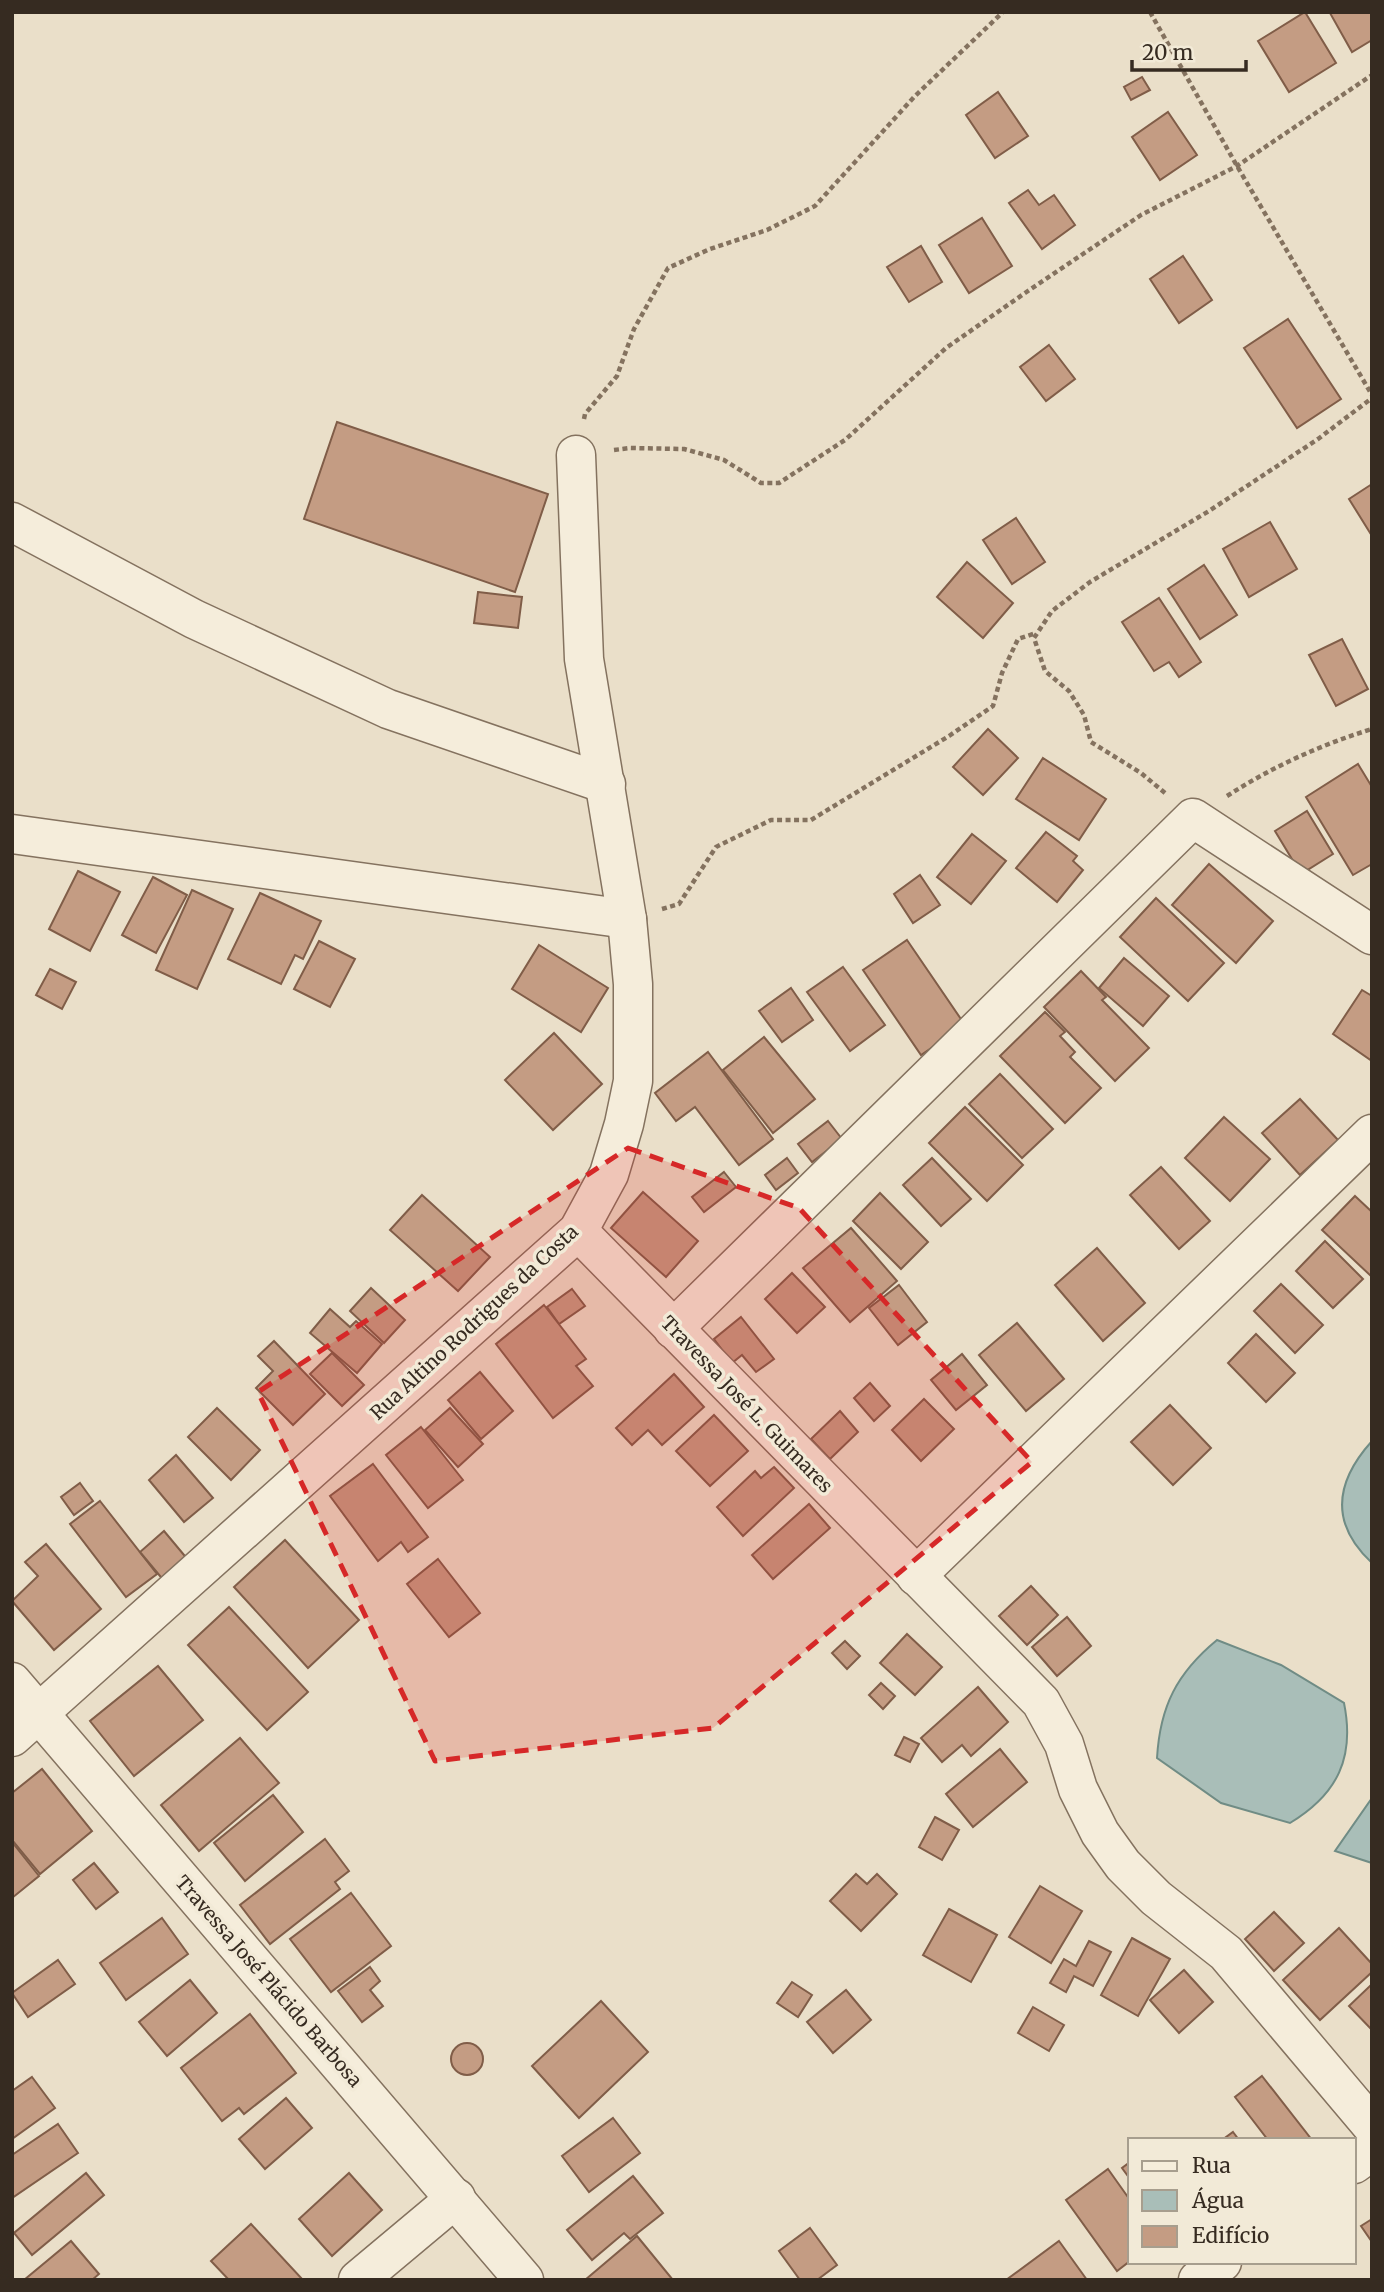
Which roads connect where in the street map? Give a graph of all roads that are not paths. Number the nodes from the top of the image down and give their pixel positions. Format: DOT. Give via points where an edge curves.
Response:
graph roads {
  1 [pos="576,455"];
  2 [pos="12,522"];
  3 [pos="606,784"];
  4 [pos="12,834"];
  5 [pos="628,919"];
  6 [pos="1372,935"];
  7 [pos="1372,1134"];
  8 [pos="578,1231"];
  9 [pos="673,1329"];
  10 [pos="916,1576"];
  11 [pos="12,1682"];
  12 [pos="26,1726"];
  13 [pos="1372,2126"];
  14 [pos="1372,2151"];
  15 [pos="1356,2163"];
  16 [pos="456,2198"];
  17 [pos="1219,2264"];
  18 [pos="358,2280"];
  19 [pos="524,2280"];
  20 [pos="1198,2280"];
  1 -- 3 [label="street, Rua Altino Rodrigues da Costa" via="584,659"];
  2 -- 3 [label="street" via="194,618 388,709"];
  3 -- 5 [label="street, Rua Altino Rodrigues da Costa"];
  4 -- 5 [label="street"];
  5 -- 8 [label="street, Rua Altino Rodrigues da Costa" via="633,1081 610,1174"];
  6 -- 9 [label="street" via="1193,818"];
  7 -- 10 [label="street"];
  8 -- 9 [label="street, Travessa José L. Guimares"];
  8 -- 12 [label="street, Rua Altino Rodrigues da Costa"];
  9 -- 10 [label="street, Travessa José L. Guimares"];
  10 -- 13 [label="street, Travessa José L. Guimares" via="1041,1702 1064,1744 1078,1789 1100,1833 1123,1865 1156,1898 1226,1953"];
  11 -- 12 [label="street, Travessa José Plácido Barbosa"];
  12 -- 16 [label="street, Travessa José Plácido Barbosa"];
  14 -- 15 [label="street"];
  16 -- 18 [label="street"];
  16 -- 19 [label="street, Travessa José Plácido Barbosa"];
  17 -- 20 [label="street"];
}
